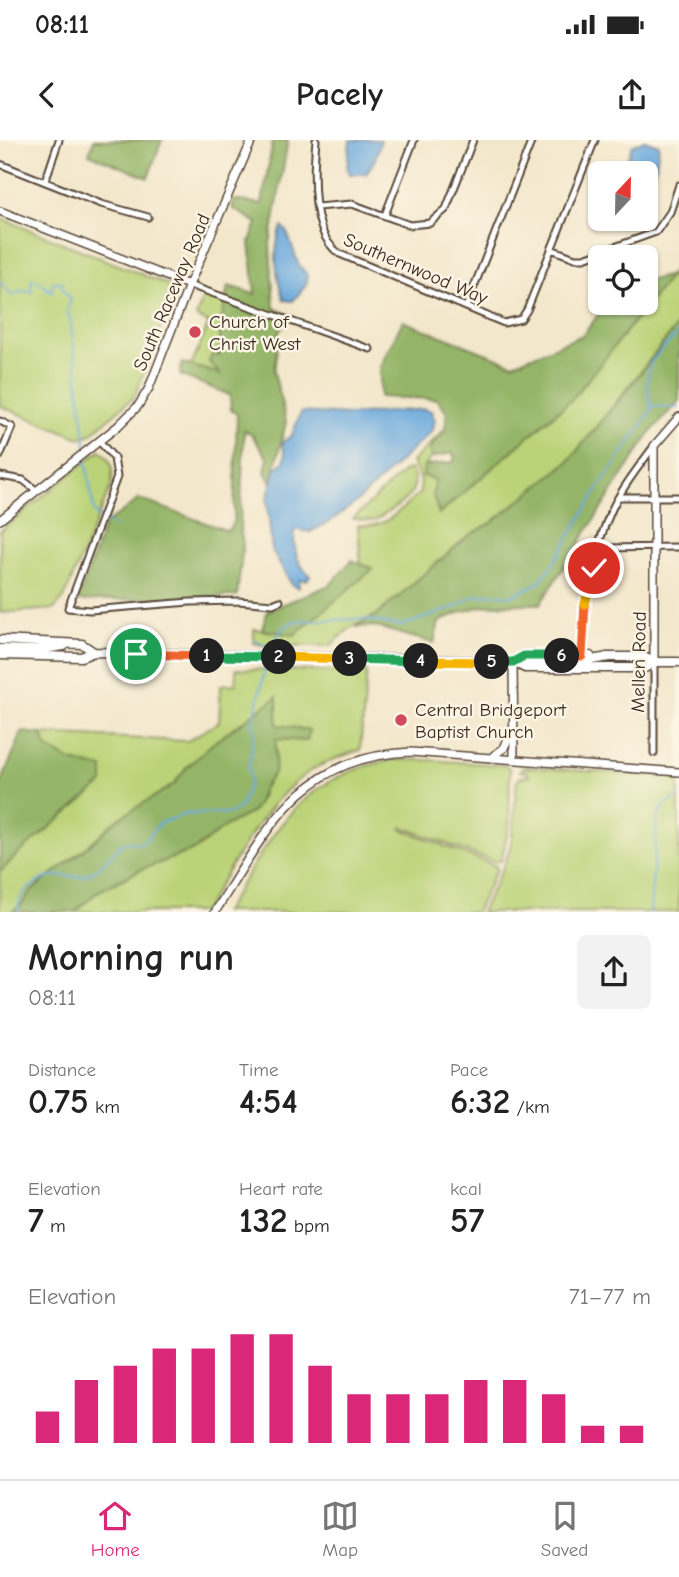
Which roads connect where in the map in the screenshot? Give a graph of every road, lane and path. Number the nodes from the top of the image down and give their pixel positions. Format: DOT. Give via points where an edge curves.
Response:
graph roads {
  1 [pos="59,140"];
  2 [pos="252,140"];
  3 [pos="316,140"];
  4 [pos="414,140"];
  5 [pos="473,140"];
  6 [pos="533,140"];
  7 [pos="595,140"];
  8 [pos="0,164"];
  9 [pos="45,182"];
  10 [pos="679,185"];
  11 [pos="317,207"];
  12 [pos="0,211"];
  13 [pos="385,215"];
  14 [pos="148,217"];
  15 [pos="551,249"];
  16 [pos="189,285"];
  17 [pos="466,307"];
  18 [pos="370,349"];
  19 [pos="679,417"];
  20 [pos="0,421"];
  21 [pos="99,441"];
  22 [pos="654,446"];
  23 [pos="0,456"];
  24 [pos="0,476"];
  25 [pos="36,490"];
  26 [pos="619,497"];
  27 [pos="655,497"];
  28 [pos="679,497"];
  29 [pos="0,520"];
  30 [pos="679,547"];
  31 [pos="600,548"];
  32 [pos="655,548"];
  33 [pos="280,601"];
  34 [pos="0,640"];
  35 [pos="70,644"];
  36 [pos="0,649"];
  37 [pos="94,652"];
  38 [pos="0,655"];
  39 [pos="582,656"];
  40 [pos="609,657"];
  41 [pos="513,662"];
  42 [pos="654,662"];
  43 [pos="679,662"];
  44 [pos="514,726"];
  45 [pos="654,753"];
  46 [pos="492,757"];
  47 [pos="514,758"];
  48 [pos="679,772"];
  49 [pos="215,912"];
  1 -- 9 [label="street"];
  2 -- 16 [label="street, South Raceway Road"];
  3 -- 11 [label="street"];
  4 -- 13 [label="street"];
  5 -- 13 [label="street" via="446,209 430,223 410,225"];
  6 -- 17 [label="street"];
  7 -- 15 [label="street"];
  8 -- 9 [label="street"];
  9 -- 14 [label="street"];
  10 -- 15 [label="street" via="670,212 656,232 584,258"];
  11 -- 13 [label="street" via="352,204"];
  11 -- 17 [label="street, Southernwood Way" via="330,248"];
  12 -- 16 [label="street"];
  15 -- 17 [label="street, Southernwood Way" via="521,319 504,323"];
  16 -- 18 [label="street"];
  16 -- 21 [label="street, South Raceway Road" via="144,396 130,416"];
  19 -- 22 [label="street"];
  20 -- 23 [label="street" via="12,427"];
  21 -- 25 [label="street, South Raceway Road"];
  21 -- 33 [label="street" via="112,454 116,482 68,608"];
  22 -- 26 [label="street"];
  22 -- 27 [label="street, Mellen Road"];
  24 -- 25 [label="street" via="23,480"];
  25 -- 29 [label="street, South Raceway Road"];
  26 -- 27 [label="street"];
  26 -- 31 [label="street"];
  27 -- 28 [label="street"];
  27 -- 32 [label="street, Mellen Road"];
  30 -- 32 [label="street"];
  31 -- 32 [label="street"];
  31 -- 39 [label="street" via="584,607"];
  32 -- 42 [label="street, Mellen Road"];
  34 -- 35 [label="main road"];
  35 -- 36 [label="main road" via="36,650"];
  35 -- 37 [label="main road"];
  37 -- 38 [label="main road" via="81,657"];
  37 -- 41 [label="main road"];
  39 -- 40 [label="main road"];
  39 -- 41 [label="main road" via="524,656"];
  40 -- 41 [label="main road" via="573,663"];
  40 -- 42 [label="main road" via="644,657"];
  41 -- 42 [label="main road" via="525,668 604,669 645,668"];
  41 -- 44 [label="street"];
  42 -- 43 [label="main road"];
  42 -- 45 [label="street, Mellen Road"];
  44 -- 46 [label="street" via="504,748"];
  44 -- 47 [label="street"];
  46 -- 47 [label="street"];
  46 -- 49 [label="street" via="383,754 327,773 281,811"];
  47 -- 48 [label="street"];
}
